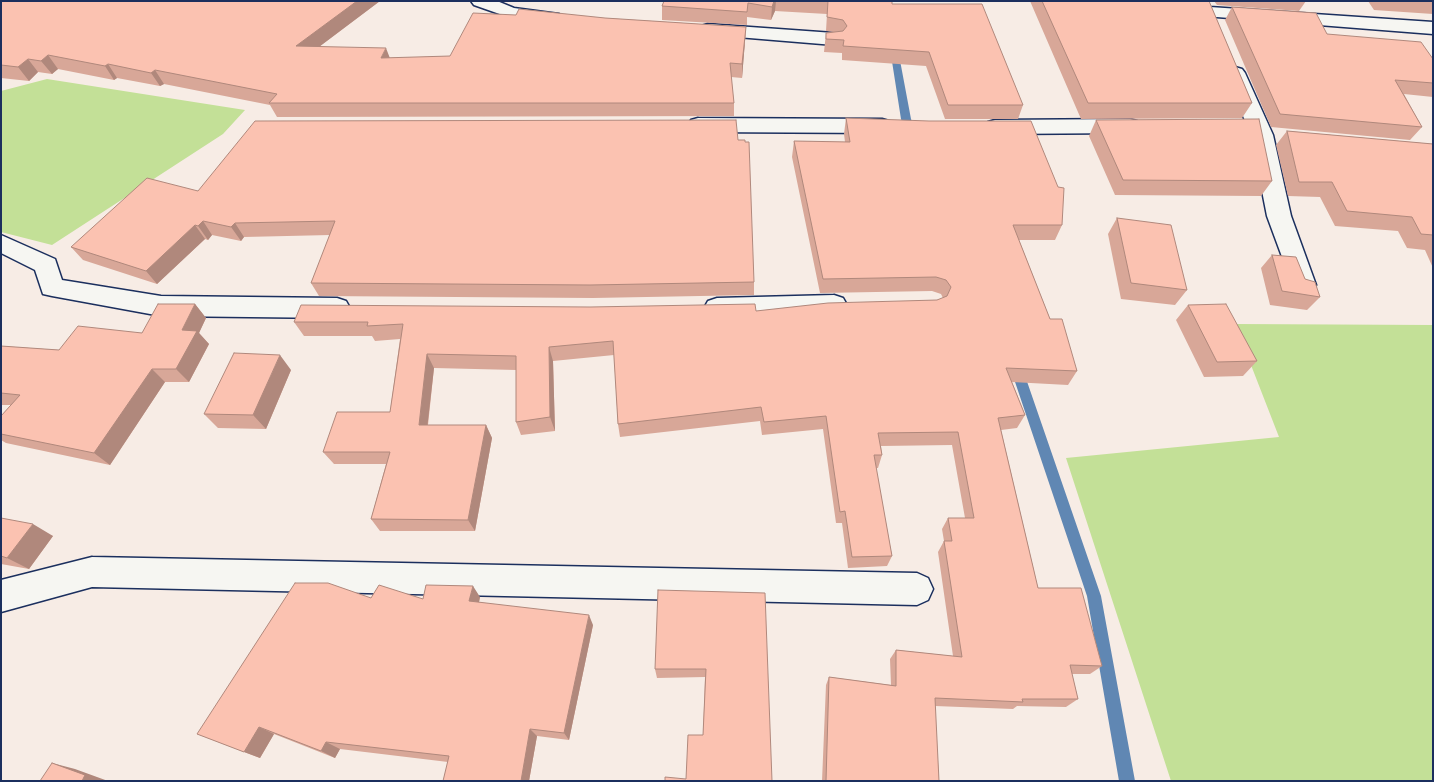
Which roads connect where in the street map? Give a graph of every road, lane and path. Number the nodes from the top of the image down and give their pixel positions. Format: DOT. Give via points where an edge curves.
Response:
graph roads {
  1 [pos="481,2"];
  2 [pos="1210,14"];
  3 [pos="568,20"];
  4 [pos="1433,28"];
  5 [pos="686,29"];
  6 [pos="834,39"];
  7 [pos="1228,56"];
  8 [pos="679,125"];
  9 [pos="1149,126"];
  10 [pos="906,127"];
  11 [pos="974,127"];
  12 [pos="1,243"];
  13 [pos="1304,285"];
  14 [pos="862,305"];
  15 [pos="358,308"];
  16 [pos="692,308"];
  17 [pos="917,589"];
  18 [pos="1,596"];
  1 -- 3 [label="street" via="511,13"];
  2 -- 4 [label="street"];
  5 -- 6 [label="street"];
  7 -- 13 [label="street" via="1259,131 1279,216"];
  8 -- 10 [label="street"];
  9 -- 11 [label="street"];
  12 -- 15 [label="street" via="46,265 52,287 107,298 162,306"];
  14 -- 16 [label="street"];
  17 -- 18 [label="street" via="92,572"];
}
